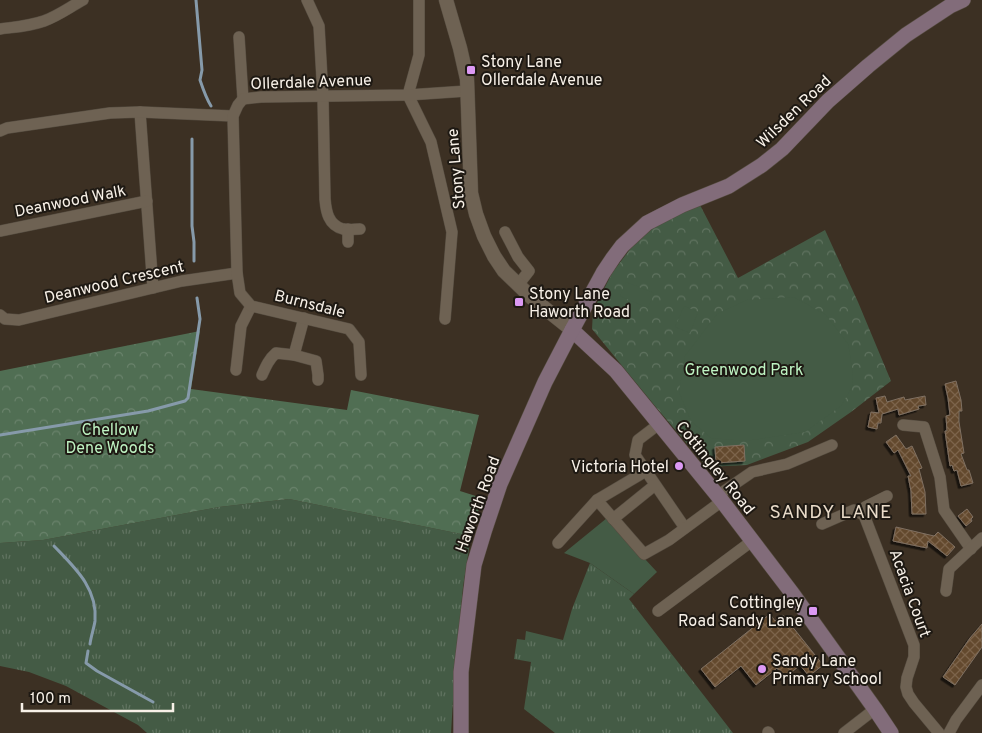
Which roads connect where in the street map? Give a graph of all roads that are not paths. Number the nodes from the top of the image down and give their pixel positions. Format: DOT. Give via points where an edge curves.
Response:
graph roads {
  1 [pos="83,0"];
  2 [pos="307,0"];
  3 [pos="419,0"];
  4 [pos="446,0"];
  5 [pos="963,0"];
  6 [pos="0,29"];
  7 [pos="240,37"];
  8 [pos="467,91"];
  9 [pos="408,95"];
  10 [pos="323,97"];
  11 [pos="243,99"];
  12 [pos="140,112"];
  13 [pos="233,116"];
  14 [pos="0,131"];
  15 [pos="147,201"];
  16 [pos="0,231"];
  17 [pos="505,232"];
  18 [pos="348,242"];
  19 [pos="237,273"];
  20 [pos="518,285"];
  21 [pos="153,288"];
  22 [pos="251,306"];
  23 [pos="0,315"];
  24 [pos="304,318"];
  25 [pos="445,319"];
  26 [pos="572,330"];
  27 [pos="294,355"];
  28 [pos="236,370"];
  29 [pos="262,375"];
  30 [pos="361,375"];
  31 [pos="318,380"];
  32 [pos="931,417"];
  33 [pos="659,424"];
  34 [pos="903,425"];
  35 [pos="924,428"];
  36 [pos="832,445"];
  37 [pos="646,471"];
  38 [pos="655,485"];
  39 [pos="887,496"];
  40 [pos="719,499"];
  41 [pos="597,500"];
  42 [pos="864,515"];
  43 [pos="614,519"];
  44 [pos="822,524"];
  45 [pos="685,528"];
  46 [pos="982,538"];
  47 [pos="752,541"];
  48 [pos="558,543"];
  49 [pos="971,549"];
  50 [pos="946,591"];
  51 [pos="658,611"];
  52 [pos="982,685"];
  53 [pos="875,709"];
  54 [pos="461,733"];
  55 [pos="844,733"];
  56 [pos="891,733"];
  57 [pos="938,733"];
  58 [pos="949,733"];
  1 -- 6 [label="street" via="42,21"];
  2 -- 10 [label="street" via="319,26"];
  3 -- 9 [label="street" via="419,55"];
  4 -- 8 [label="street, Stony Lane" via="467,78"];
  5 -- 26 [label="main road, Wilsden Road" via="906,35 868,66 762,165 729,186 647,223 613,258"];
  7 -- 11 [label="street"];
  8 -- 9 [label="street, Ollerdale Avenue"];
  8 -- 20 [label="street, Stony Lane" via="471,193 476,214 494,256"];
  9 -- 10 [label="street, Ollerdale Avenue"];
  9 -- 25 [label="street" via="431,142 452,232"];
  10 -- 11 [label="street, Ollerdale Avenue"];
  10 -- 18 [label="street" via="326,211 332,224 342,229 354,229"];
  11 -- 13 [label="street, Ollerdale Avenue"];
  12 -- 13 [label="street"];
  12 -- 14 [label="street" via="110,113"];
  12 -- 15 [label="street"];
  13 -- 19 [label="street"];
  15 -- 16 [label="street, Deanwood Walk"];
  15 -- 21 [label="street"];
  17 -- 20 [label="street" via="529,271"];
  19 -- 21 [label="street, Deanwood Crescent"];
  19 -- 22 [label="street, Burnsdale" via="240,293"];
  20 -- 26 [label="street, Stony Lane"];
  21 -- 23 [label="street, Deanwood Crescent" via="19,320 5,319"];
  22 -- 24 [label="street, Burnsdale"];
  22 -- 28 [label="street" via="241,326"];
  24 -- 27 [label="street"];
  24 -- 30 [label="street, Burnsdale" via="349,330 359,342"];
  26 -- 33 [label="main road, Cottingley Road" via="616,371"];
  26 -- 54 [label="main road, Haworth Road" via="500,484 474,565 461,672"];
  27 -- 29 [label="street" via="276,353"];
  27 -- 31 [label="street" via="316,361"];
  32 -- 35 [label="street"];
  33 -- 37 [label="street" via="638,440 635,455"];
  33 -- 40 [label="main road, Cottingley Road"];
  34 -- 35 [label="street"];
  35 -- 49 [label="street" via="940,477 944,510"];
  36 -- 40 [label="street" via="787,464 752,472"];
  37 -- 38 [label="street"];
  37 -- 41 [label="street"];
  38 -- 43 [label="street"];
  38 -- 45 [label="street"];
  39 -- 42 [label="street" via="865,508"];
  40 -- 45 [label="street"];
  40 -- 47 [label="main road, Cottingley Road"];
  41 -- 43 [label="street"];
  41 -- 48 [label="street"];
  42 -- 44 [label="street" via="854,510"];
  42 -- 57 [label="street, Acacia Court" via="914,645 907,678 908,694"];
  43 -- 45 [label="street" via="644,554"];
  46 -- 49 [label="street"];
  47 -- 51 [label="street"];
  47 -- 53 [label="main road, Cottingley Road"];
  49 -- 50 [label="street" via="949,569"];
  52 -- 58 [label="street"];
  53 -- 55 [label="street"];
  53 -- 56 [label="main road, Cottingley Road"];
}
